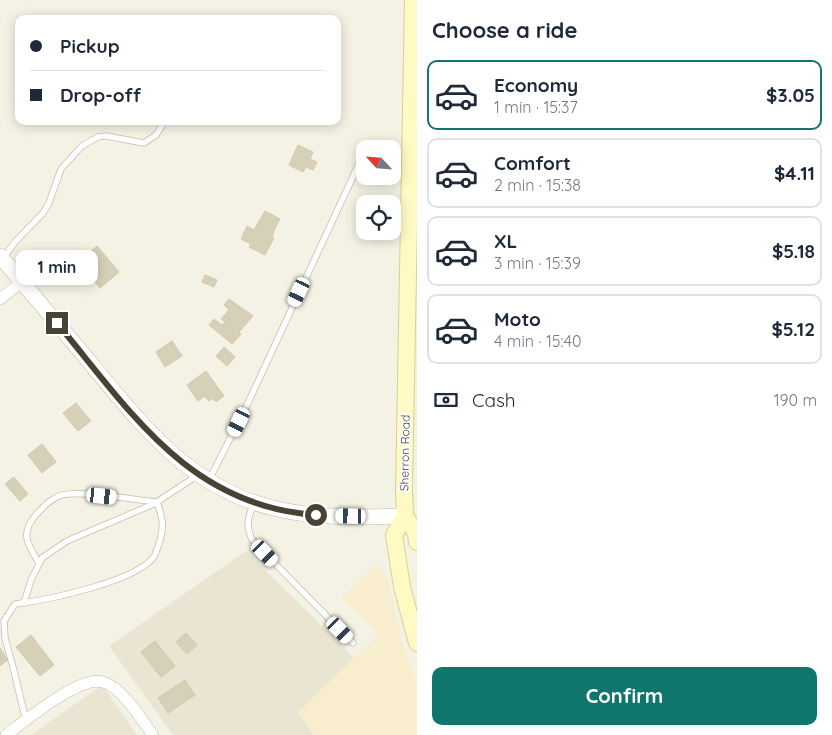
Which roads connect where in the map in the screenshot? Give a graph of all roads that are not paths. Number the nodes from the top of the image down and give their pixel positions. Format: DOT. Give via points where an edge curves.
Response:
graph roads {
  1 [pos="413,0"];
  2 [pos="162,125"];
  3 [pos="356,170"];
  4 [pos="1,257"];
  5 [pos="22,282"];
  6 [pos="0,299"];
  7 [pos="203,478"];
  8 [pos="157,502"];
  9 [pos="254,502"];
  10 [pos="408,516"];
  11 [pos="417,542"];
  12 [pos="39,563"];
  13 [pos="24,603"];
  14 [pos="353,643"];
  15 [pos="417,643"];
  16 [pos="26,721"];
  17 [pos="6,735"];
  18 [pos="152,735"];
  1 -- 10 [label="main road, Sherron Road" via="404,491"];
  2 -- 4 [label="lane" via="156,135 144,143 106,136 82,146 61,170 43,213"];
  3 -- 7 [label="lane" via="247,405"];
  4 -- 5 [label="street"];
  5 -- 6 [label="street"];
  5 -- 7 [label="street" via="146,429"];
  7 -- 8 [label="lane"];
  7 -- 9 [label="street"];
  8 -- 12 [label="lane" via="67,541"];
  8 -- 12 [label="lane" via="84,494 63,495 46,503 28,524 26,542"];
  8 -- 13 [label="lane" via="164,530 154,557 129,575"];
  9 -- 10 [label="street" via="301,514"];
  9 -- 14 [label="lane" via="247,523 253,541"];
  10 -- 11 [label="main road, Sherron Road"];
  10 -- 15 [label="main road, Sherron Road" via="394,535 402,587"];
  12 -- 13 [label="lane"];
  13 -- 16 [label="lane" via="15,604 4,621 5,638"];
  16 -- 17 [label="street"];
  16 -- 18 [label="street" via="72,689 93,681 103,682 120,692"];
}
